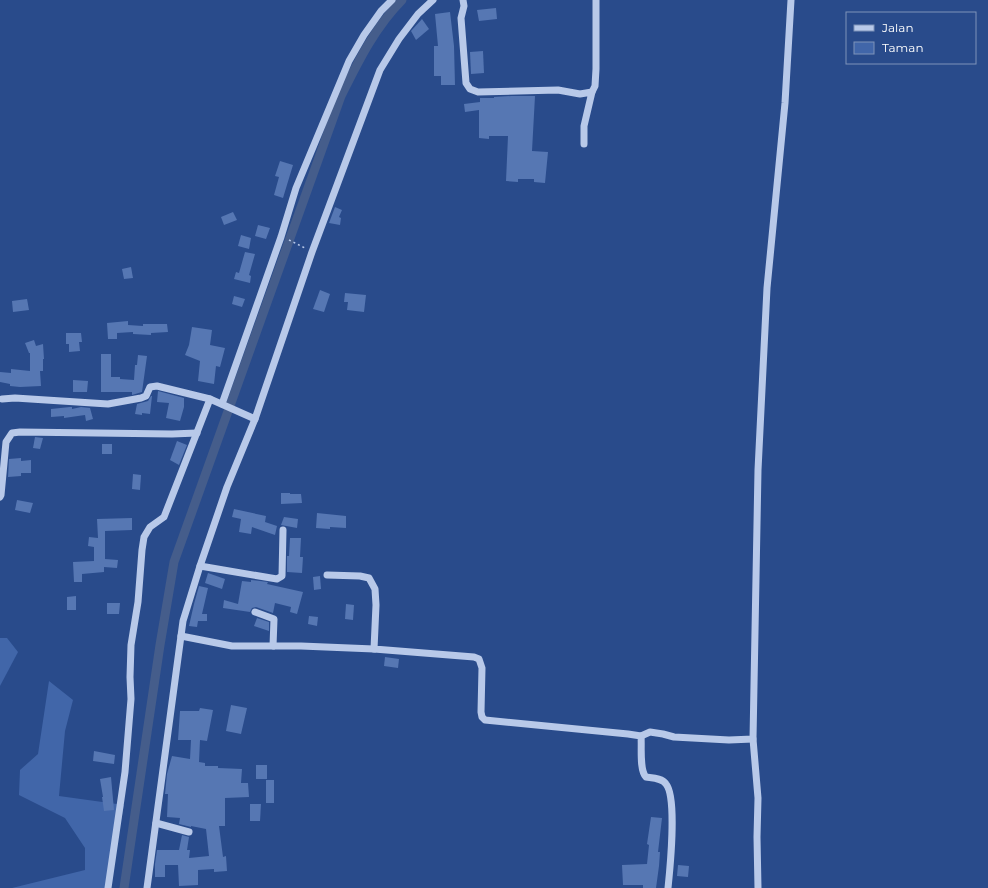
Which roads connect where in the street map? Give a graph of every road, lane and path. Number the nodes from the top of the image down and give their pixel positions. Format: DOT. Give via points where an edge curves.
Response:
graph roads {
  1 [pos="392,0"];
  2 [pos="433,0"];
  3 [pos="463,0"];
  4 [pos="596,0"];
  5 [pos="791,0"];
  6 [pos="592,92"];
  7 [pos="584,144"];
  8 [pos="284,239"];
  9 [pos="300,245"];
  10 [pos="2,399"];
  11 [pos="210,399"];
  12 [pos="224,405"];
  13 [pos="255,419"];
  14 [pos="197,433"];
  15 [pos="0,497"];
  16 [pos="283,530"];
  17 [pos="200,566"];
  18 [pos="327,575"];
  19 [pos="256,612"];
  20 [pos="182,636"];
  21 [pos="274,646"];
  22 [pos="374,649"];
  23 [pos="641,736"];
  24 [pos="754,739"];
  25 [pos="156,823"];
  26 [pos="189,832"];
  27 [pos="108,888"];
  28 [pos="147,888"];
  29 [pos="668,888"];
  30 [pos="758,888"];
  1 -- 12 [label="street" via="364,34 348,61 296,188"];
  2 -- 13 [label="street" via="414,19 380,70 318,237"];
  3 -- 6 [label="street" via="461,18 466,83 470,89 478,92"];
  4 -- 6 [label="street" via="596,69"];
  5 -- 24 [label="street" via="785,103 767,288 758,470"];
  6 -- 7 [label="street" via="584,126"];
  8 -- 9 [label="path"];
  10 -- 11 [label="street" via="108,404 141,398 146,396 150,387 157,386"];
  11 -- 12 [label="street"];
  11 -- 14 [label="street"];
  12 -- 13 [label="street"];
  13 -- 17 [label="street" via="227,487"];
  14 -- 15 [label="street" via="12,434 6,442"];
  14 -- 27 [label="street" via="164,517 150,527 144,537 138,602 130,645 131,699 125,772"];
  16 -- 17 [label="street" via="282,576 277,579"];
  17 -- 20 [label="street" via="183,621"];
  18 -- 22 [label="street" via="369,578 375,589"];
  19 -- 21 [label="street" via="274,619"];
  20 -- 21 [label="street" via="232,646"];
  20 -- 25 [label="street"];
  21 -- 22 [label="street"];
  22 -- 23 [label="street" via="480,659 481,712 485,720"];
  23 -- 24 [label="street" via="650,732 674,737"];
  23 -- 29 [label="street" via="644,775 664,781 669,788 671,823"];
  24 -- 30 [label="street" via="758,798"];
  25 -- 26 [label="street"];
  25 -- 28 [label="street"];
}
